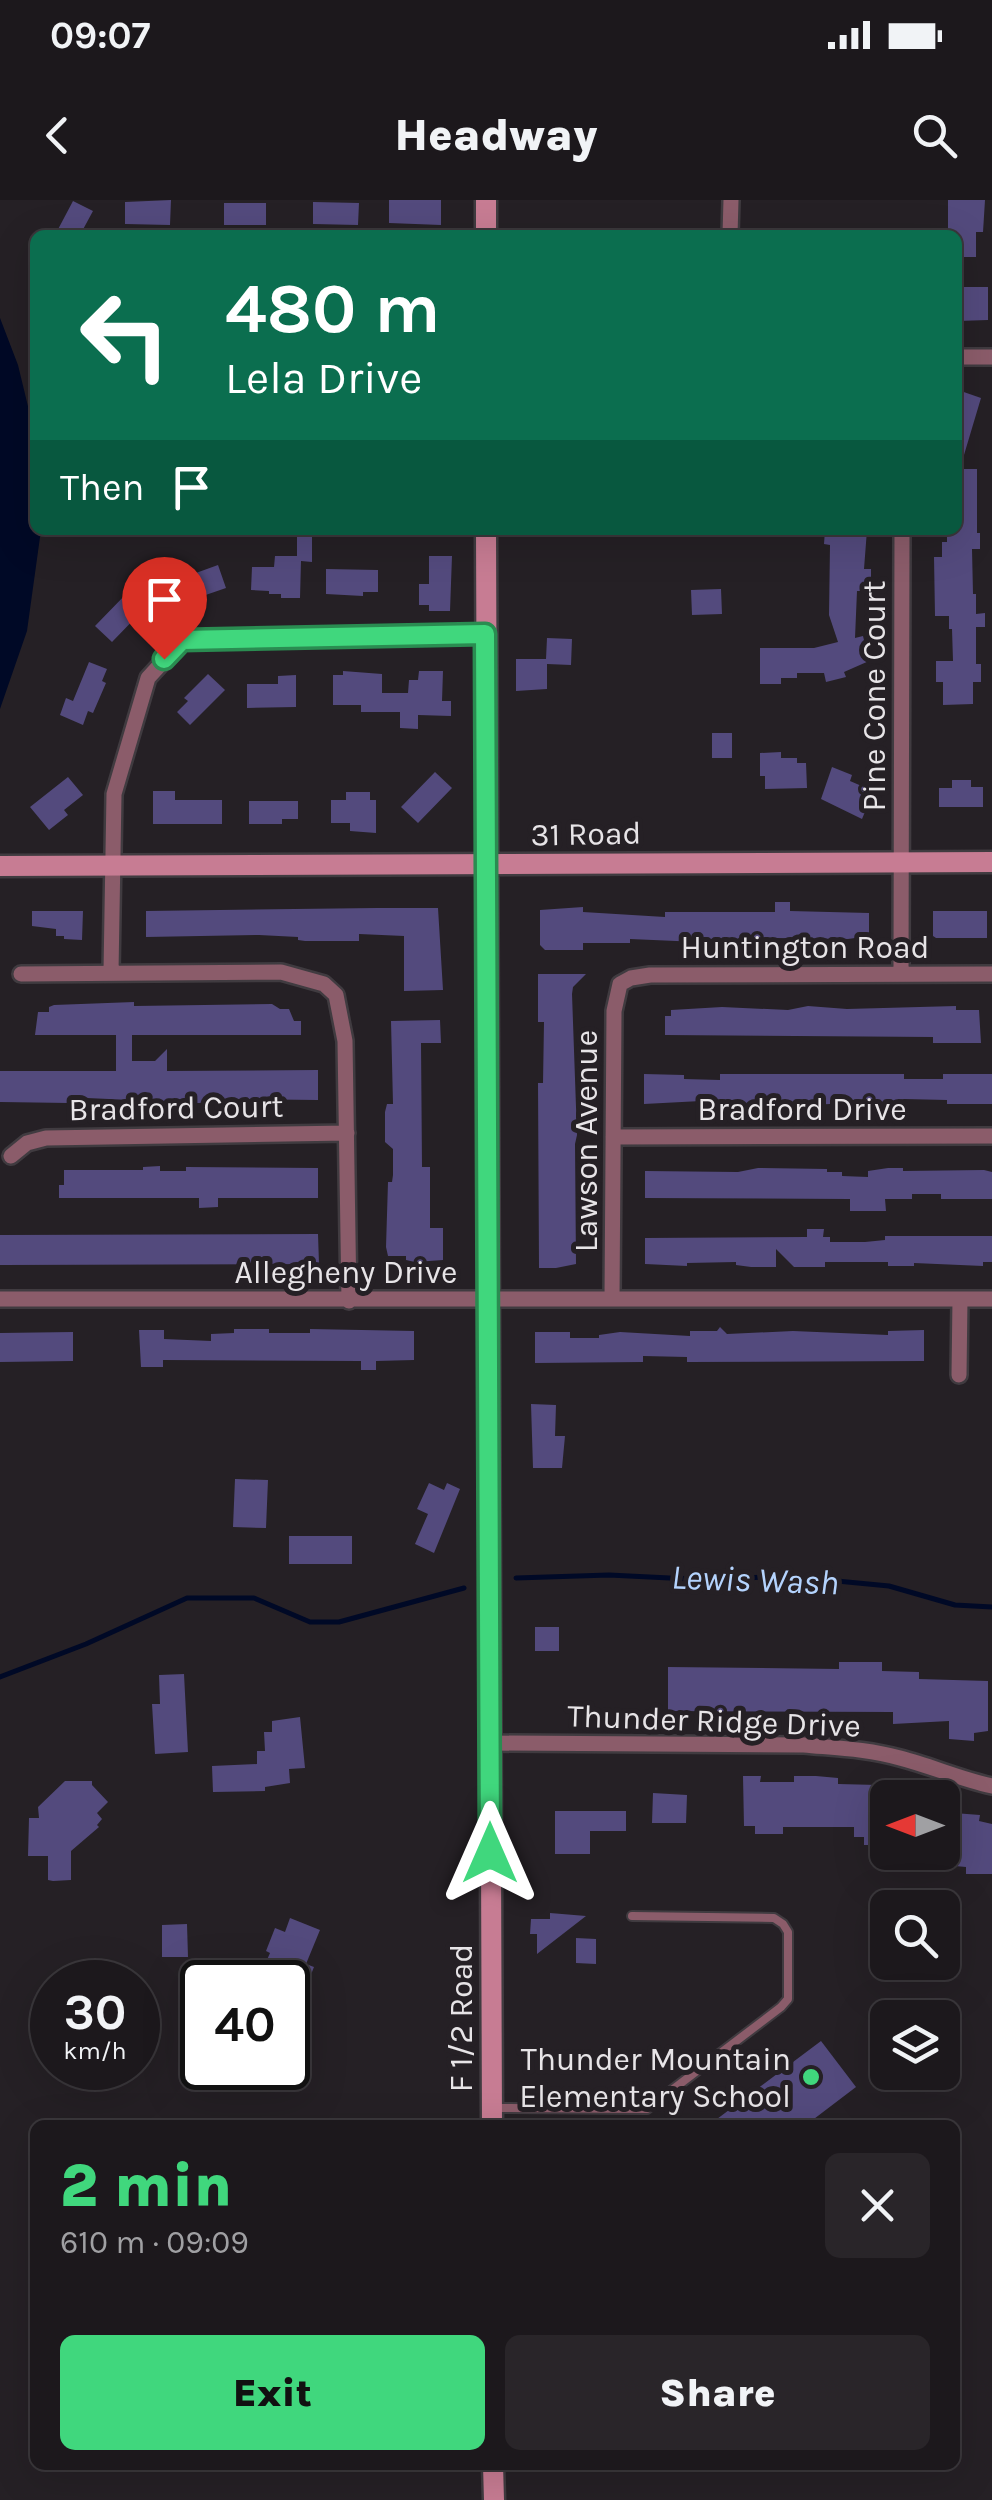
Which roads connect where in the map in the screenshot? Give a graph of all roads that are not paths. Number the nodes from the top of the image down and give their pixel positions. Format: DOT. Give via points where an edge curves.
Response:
graph roads {
  1 [pos="486,200"];
  2 [pos="730,200"];
  3 [pos="486,230"];
  4 [pos="730,230"];
  5 [pos="962,357"];
  6 [pos="992,357"];
  7 [pos="486,535"];
  8 [pos="902,535"];
  9 [pos="485,634"];
  10 [pos="902,862"];
  11 [pos="992,862"];
  12 [pos="0,866"];
  13 [pos="114,866"];
  14 [pos="486,866"];
  15 [pos="111,972"];
  16 [pos="21,974"];
  17 [pos="900,974"];
  18 [pos="992,974"];
  19 [pos="620,984"];
  20 [pos="347,1133"];
  21 [pos="992,1136"];
  22 [pos="613,1138"];
  23 [pos="11,1156"];
  24 [pos="489,1298"];
  25 [pos="0,1299"];
  26 [pos="612,1300"];
  27 [pos="960,1300"];
  28 [pos="992,1300"];
  29 [pos="349,1301"];
  30 [pos="959,1375"];
  31 [pos="490,1744"];
  32 [pos="992,1786"];
  33 [pos="632,1916"];
  34 [pos="492,2116"];
  35 [pos="494,2470"];
  36 [pos="494,2500"];
  1 -- 3 [label="street"];
  2 -- 4 [label="street"];
  5 -- 6 [label="street"];
  7 -- 9 [label="street, F 1/2 Road"];
  8 -- 10 [label="street, Pine Cone Court"];
  9 -- 13 [label="street" via="182,640 148,678 114,794"];
  9 -- 14 [label="street, F 1/2 Road"];
  10 -- 11 [label="street, 31 Road"];
  10 -- 14 [label="street, 31 Road"];
  10 -- 17 [label="street, Pine Cone Court"];
  12 -- 13 [label="street, 31 Road"];
  13 -- 14 [label="street, 31 Road"];
  13 -- 15 [label="street"];
  14 -- 24 [label="street, F 1/2 Road"];
  15 -- 16 [label="street"];
  15 -- 20 [label="street" via="282,972 324,984 336,995 345,1041"];
  17 -- 18 [label="street, Huntington Road"];
  17 -- 19 [label="street, Huntington Road" via="650,975"];
  19 -- 22 [label="street, Lawson Avenue"];
  20 -- 23 [label="street, Bradford Court" via="46,1138"];
  20 -- 29 [label="street"];
  21 -- 22 [label="street, Bradford Drive"];
  22 -- 26 [label="street, Lawson Avenue"];
  24 -- 26 [label="street, Allegheny Drive"];
  24 -- 29 [label="street, Allegheny Drive"];
  24 -- 31 [label="street, F 1/2 Road"];
  25 -- 29 [label="street, Allegheny Drive"];
  26 -- 27 [label="street, Allegheny Drive"];
  27 -- 28 [label="street, Allegheny Drive"];
  27 -- 30 [label="street"];
  31 -- 32 [label="street, Thunder Ridge Drive" via="852,1749"];
  31 -- 34 [label="street, F 1/2 Road"];
  33 -- 34 [label="lane" via="774,1918 788,1932 788,1998 647,2109"];
  35 -- 36 [label="street"];
}
